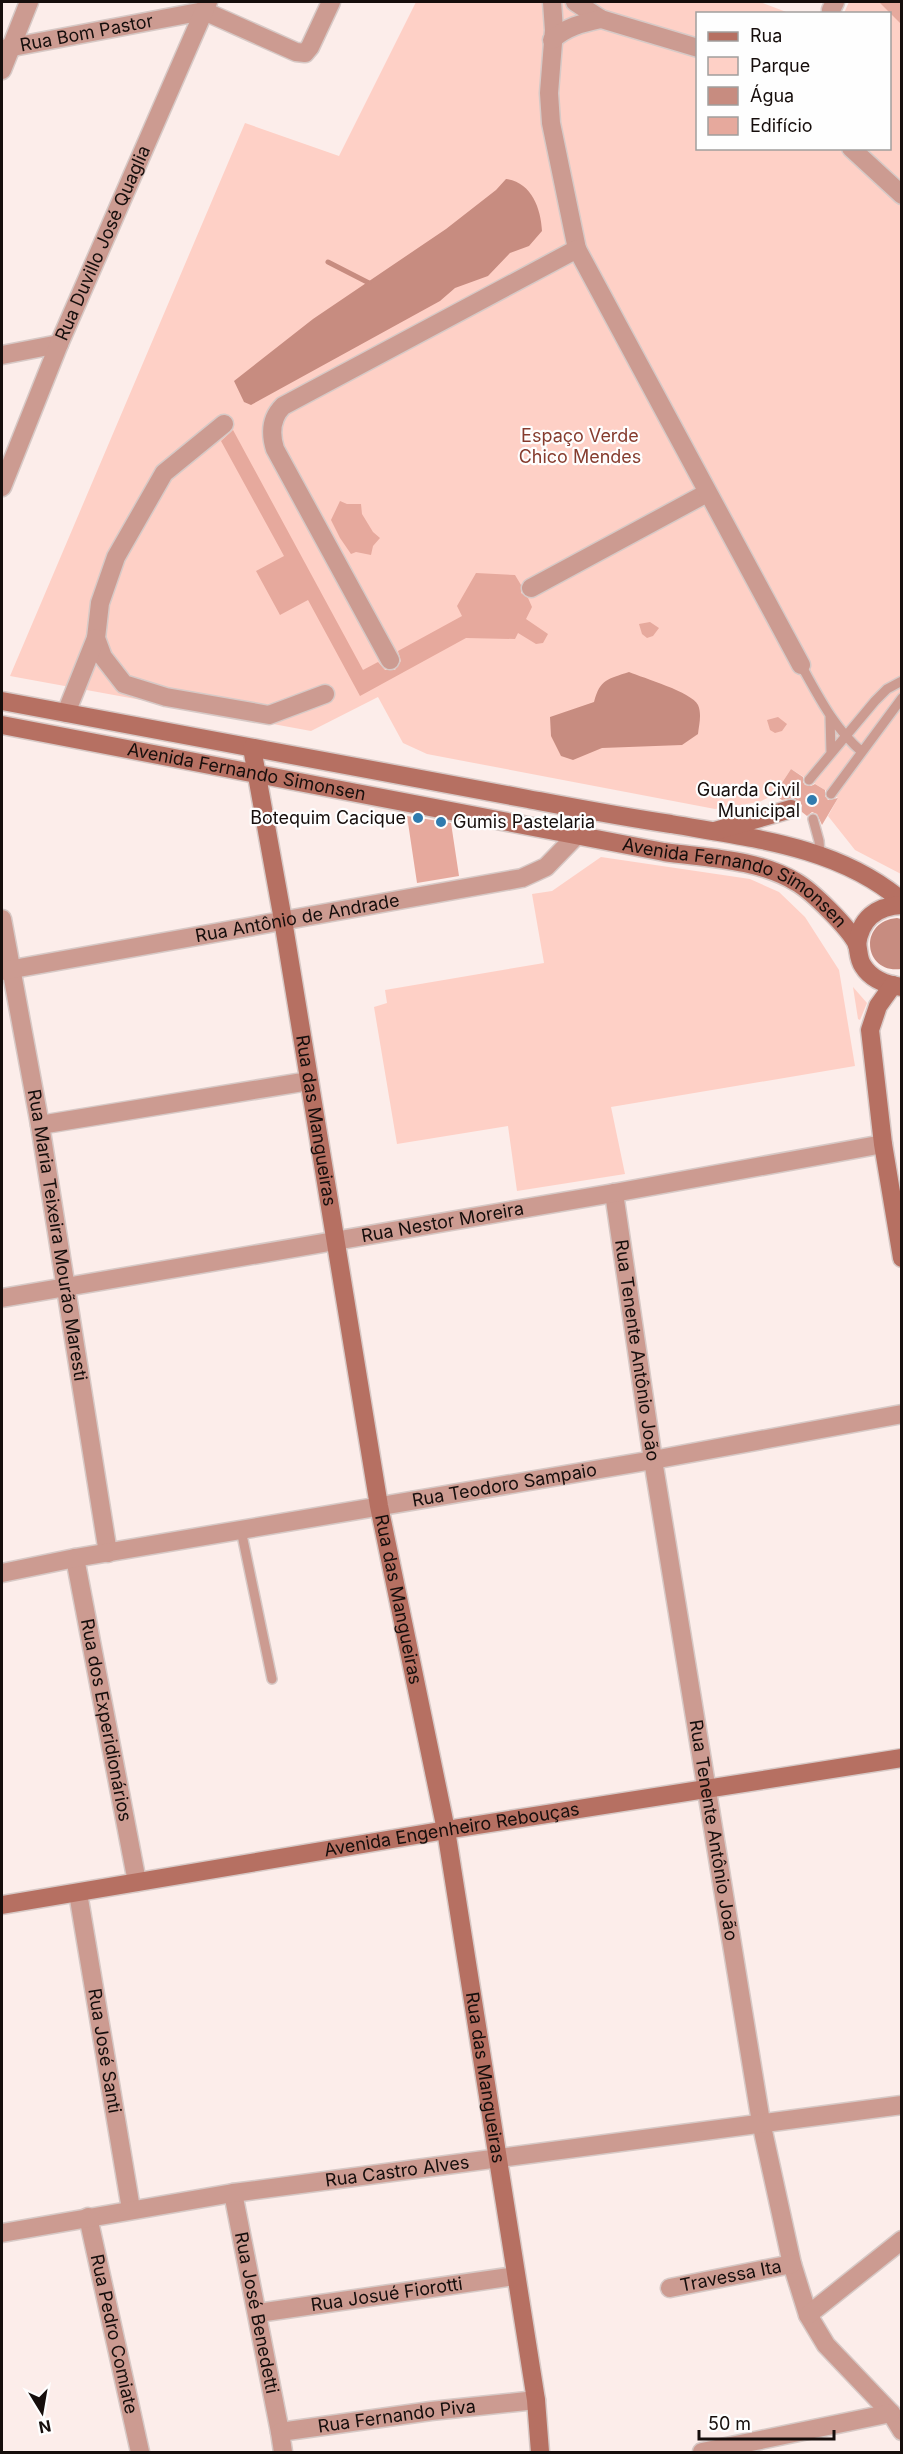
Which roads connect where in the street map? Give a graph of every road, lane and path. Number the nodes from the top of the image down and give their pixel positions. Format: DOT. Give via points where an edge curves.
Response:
graph roads {
  1 [pos="29,2"];
  2 [pos="331,2"];
  3 [pos="552,2"];
  4 [pos="575,2"];
  5 [pos="206,6"];
  6 [pos="600,19"];
  7 [pos="552,40"];
  8 [pos="696,47"];
  9 [pos="6,48"];
  10 [pos="2,70"];
  11 [pos="853,150"];
  12 [pos="902,195"];
  13 [pos="577,249"];
  14 [pos="59,344"];
  15 [pos="2,355"];
  16 [pos="224,424"];
  17 [pos="2,488"];
  18 [pos="708,493"];
  19 [pos="531,588"];
  20 [pos="96,638"];
  21 [pos="390,660"];
  22 [pos="801,665"];
  23 [pos="902,681"];
  24 [pos="325,694"];
  25 [pos="902,698"];
  26 [pos="2,701"];
  27 [pos="66,713"];
  28 [pos="830,716"];
  29 [pos="2,725"];
  30 [pos="845,738"];
  31 [pos="252,748"];
  32 [pos="862,752"];
  33 [pos="831,753"];
  34 [pos="257,773"];
  35 [pos="809,780"];
  36 [pos="831,794"];
  37 [pos="792,808"];
  38 [pos="813,819"];
  39 [pos="713,831"];
  40 [pos="578,834"];
  41 [pos="820,855"];
  42 [pos="902,903"];
  43 [pos="2,918"];
  44 [pos="284,920"];
  45 [pos="857,945"];
  46 [pos="6,970"];
  47 [pos="897,986"];
  48 [pos="309,1081"];
  49 [pos="40,1125"];
  50 [pos="883,1144"];
  51 [pos="614,1193"];
  52 [pos="336,1239"];
  53 [pos="902,1258"];
  54 [pos="65,1287"];
  55 [pos="2,1298"];
  56 [pos="902,1414"];
  57 [pos="653,1460"];
  58 [pos="379,1506"];
  59 [pos="241,1530"];
  60 [pos="108,1552"];
  61 [pos="75,1558"];
  62 [pos="2,1573"];
  63 [pos="272,1679"];
  64 [pos="902,1758"];
  65 [pos="708,1788"];
  66 [pos="446,1830"];
  67 [pos="137,1882"];
  68 [pos="78,1893"];
  69 [pos="2,1905"];
  70 [pos="902,2105"];
  71 [pos="761,2122"];
  72 [pos="498,2158"];
  73 [pos="233,2193"];
  74 [pos="131,2209"];
  75 [pos="88,2217"];
  76 [pos="2,2233"];
  77 [pos="902,2240"];
  78 [pos="792,2264"];
  79 [pos="515,2276"];
  80 [pos="670,2288"];
  81 [pos="258,2313"];
  82 [pos="808,2315"];
  83 [pos="536,2400"];
  84 [pos="891,2413"];
  85 [pos="902,2431"];
  86 [pos="280,2432"];
  87 [pos="140,2452"];
  88 [pos="283,2452"];
  89 [pos="540,2452"];
  90 [pos="702,2452"];
  1 -- 9 [label="street"];
  2 -- 5 [label="street" via="305,53"];
  3 -- 7 [label="street"];
  4 -- 6 [label="street"];
  5 -- 9 [label="street, Rua Bom Pastor"];
  5 -- 14 [label="street, Rua Duvillo José Quaglia"];
  6 -- 7 [label="street" via="562,31"];
  6 -- 8 [label="street"];
  7 -- 13 [label="street" via="551,123"];
  9 -- 10 [label="street"];
  11 -- 12 [label="street"];
  13 -- 18 [label="street"];
  13 -- 21 [label="street" via="283,406 274,417 271,434 275,449"];
  14 -- 15 [label="street"];
  14 -- 17 [label="street, Rua Duvillo José Quaglia"];
  16 -- 20 [label="street" via="164,473 116,557 100,603"];
  18 -- 19 [label="street"];
  18 -- 22 [label="street"];
  20 -- 24 [label="street" via="103,657 124,684 166,697 269,715"];
  20 -- 27 [label="street"];
  22 -- 28 [label="lane"];
  23 -- 30 [label="lane" via="887,689"];
  25 -- 32 [label="lane"];
  26 -- 27 [label="street, Avenida Fernando Simonsen"];
  27 -- 31 [label="street, Avenida Fernando Simonsen"];
  28 -- 30 [label="lane"];
  28 -- 33 [label="lane"];
  29 -- 34 [label="street, Avenida Fernando Simonsen"];
  30 -- 32 [label="lane"];
  30 -- 33 [label="lane"];
  31 -- 34 [label="street, Rua das Mangueiras"];
  31 -- 39 [label="street, Avenida Fernando Simonsen"];
  32 -- 36 [label="lane"];
  33 -- 35 [label="lane"];
  34 -- 40 [label="street, Avenida Fernando Simonsen"];
  34 -- 44 [label="street, Rua das Mangueiras"];
  37 -- 39 [label="street"];
  38 -- 41 [label="lane"];
  39 -- 41 [label="street, Avenida Fernando Simonsen"];
  40 -- 44 [label="street, Rua Antônio de Andrade" via="546,867 522,879"];
  40 -- 45 [label="street, Avenida Fernando Simonsen" via="780,873 830,910"];
  41 -- 42 [label="street, Avenida Fernando Simonsen" via="865,876"];
  42 -- 45 [label="street" via="888,905 870,915 859,931"];
  43 -- 46 [label="street, Rua Maria Teixeira Mourão Maresti"];
  44 -- 46 [label="street, Rua Antônio de Andrade"];
  44 -- 48 [label="street, Rua das Mangueiras"];
  45 -- 47 [label="street, Avenida Fernando Simonsen" via="862,966 876,979"];
  46 -- 49 [label="street, Rua Maria Teixeira Mourão Maresti"];
  47 -- 50 [label="street" via="878,1006 870,1030"];
  48 -- 49 [label="street"];
  48 -- 52 [label="street, Rua das Mangueiras"];
  49 -- 54 [label="street, Rua Maria Teixeira Mourão Maresti"];
  50 -- 51 [label="street, Rua Nestor Moreira"];
  50 -- 53 [label="street"];
  51 -- 52 [label="street, Rua Nestor Moreira"];
  51 -- 57 [label="street, Rua Tenente Antônio João"];
  52 -- 54 [label="street, Rua Nestor Moreira"];
  52 -- 58 [label="street, Rua das Mangueiras"];
  54 -- 55 [label="street, Rua Nestor Moreira"];
  54 -- 60 [label="street, Rua Maria Teixeira Mourão Maresti"];
  56 -- 57 [label="street, Rua Teodoro Sampaio"];
  57 -- 58 [label="street, Rua Teodoro Sampaio"];
  57 -- 65 [label="street, Rua Tenente Antônio João"];
  58 -- 59 [label="street, Rua Teodoro Sampaio"];
  58 -- 66 [label="street, Rua das Mangueiras"];
  59 -- 60 [label="street, Rua Teodoro Sampaio"];
  59 -- 63 [label="lane"];
  60 -- 61 [label="street, Rua Teodoro Sampaio"];
  61 -- 62 [label="street, Rua Teodoro Sampaio"];
  61 -- 67 [label="street, Rua dos Experidionários"];
  64 -- 65 [label="street, Avenida Engenheiro Rebouças"];
  65 -- 66 [label="street, Avenida Engenheiro Rebouças"];
  65 -- 71 [label="street, Rua Tenente Antônio João"];
  66 -- 67 [label="street, Avenida Engenheiro Rebouças"];
  66 -- 72 [label="street, Rua das Mangueiras"];
  67 -- 68 [label="street, Avenida Engenheiro Rebouças"];
  68 -- 69 [label="street, Avenida Engenheiro Rebouças"];
  68 -- 74 [label="street, Rua José Santi"];
  70 -- 71 [label="street, Rua Castro Alves"];
  71 -- 72 [label="street, Rua Castro Alves"];
  71 -- 78 [label="street, Rua Tenente Antônio João"];
  72 -- 73 [label="street, Rua Castro Alves"];
  72 -- 79 [label="street, Rua das Mangueiras"];
  73 -- 74 [label="street, Rua Castro Alves"];
  73 -- 81 [label="street, Rua José Benedetti"];
  74 -- 75 [label="street, Rua Castro Alves"];
  75 -- 76 [label="street, Rua Castro Alves"];
  75 -- 87 [label="street, Rua Pedro Comiate"];
  77 -- 82 [label="street"];
  78 -- 80 [label="street, Travessa Ita"];
  78 -- 82 [label="street, Rua Tenente Antônio João"];
  79 -- 81 [label="street, Rua Josué Fiorotti"];
  79 -- 83 [label="street, Rua das Mangueiras"];
  81 -- 86 [label="street, Rua José Benedetti"];
  82 -- 84 [label="street, Rua Tenente Antônio João" via="826,2344"];
  83 -- 86 [label="street, Rua Fernando Piva"];
  83 -- 89 [label="street, Rua das Mangueiras"];
  84 -- 85 [label="street, Rua Tenente Antônio João"];
  84 -- 90 [label="street"];
  86 -- 88 [label="street"];
}
